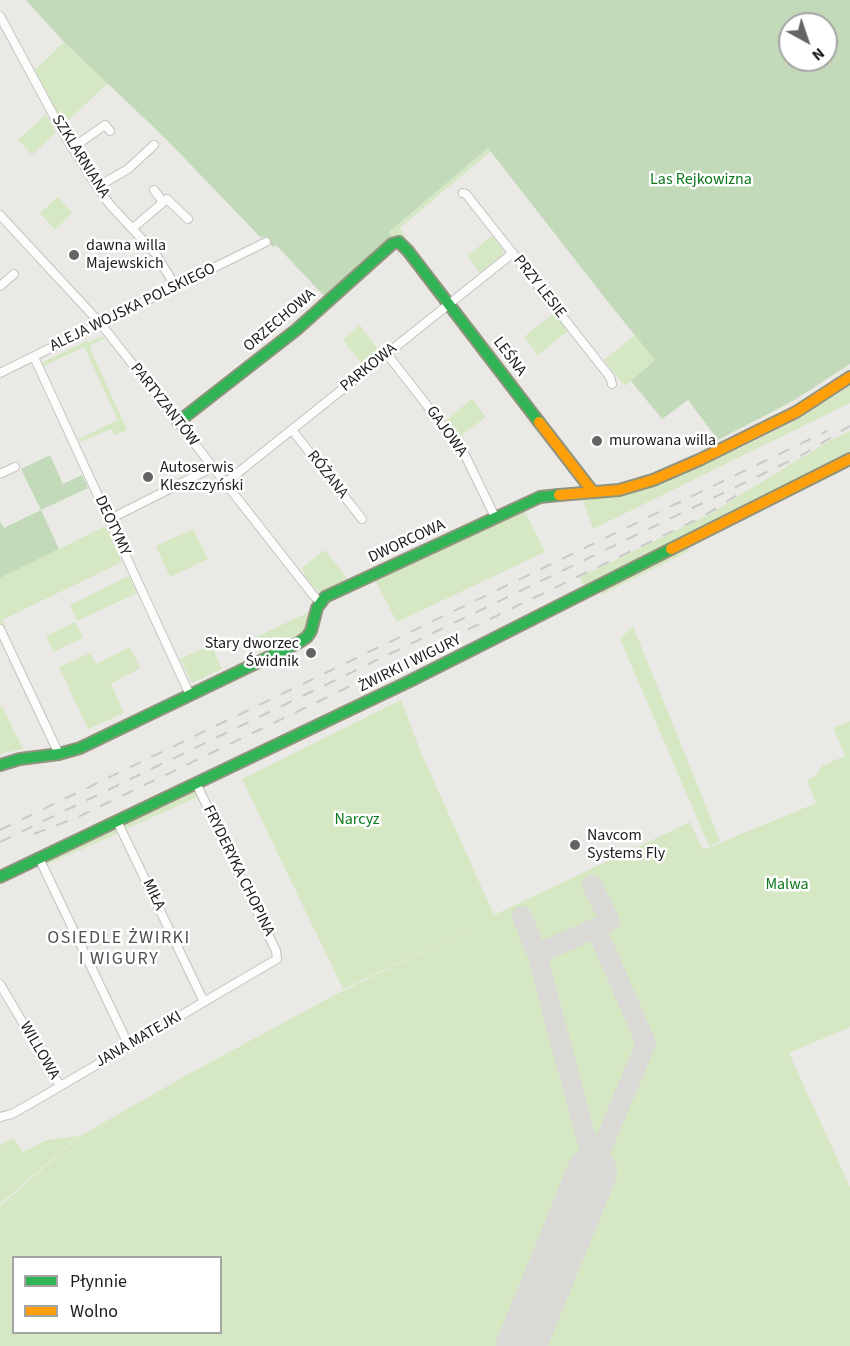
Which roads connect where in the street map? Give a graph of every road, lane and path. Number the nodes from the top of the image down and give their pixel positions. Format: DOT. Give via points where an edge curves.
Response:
graph roads {
  1 [pos="0,16"];
  2 [pos="110,131"];
  3 [pos="154,145"];
  4 [pos="72,148"];
  5 [pos="97,188"];
  6 [pos="154,190"];
  7 [pos="463,193"];
  8 [pos="163,202"];
  9 [pos="0,215"];
  10 [pos="188,219"];
  11 [pos="133,228"];
  12 [pos="266,242"];
  13 [pos="399,242"];
  14 [pos="513,254"];
  15 [pos="14,274"];
  16 [pos="0,286"];
  17 [pos="176,287"];
  18 [pos="450,304"];
  19 [pos="101,324"];
  20 [pos="387,354"];
  21 [pos="34,357"];
  22 [pos="0,373"];
  23 [pos="850,377"];
  24 [pos="612,384"];
  25 [pos="178,422"];
  26 [pos="292,430"];
  27 [pos="850,459"];
  28 [pos="850,466"];
  29 [pos="15,467"];
  30 [pos="213,467"];
  31 [pos="829,470"];
  32 [pos="0,474"];
  33 [pos="225,483"];
  34 [pos="593,492"];
  35 [pos="495,517"];
  36 [pos="362,519"];
  37 [pos="108,520"];
  38 [pos="320,602"];
  39 [pos="0,629"];
  40 [pos="190,695"];
  41 [pos="59,754"];
  42 [pos="0,765"];
  43 [pos="196,783"];
  44 [pos="117,821"];
  45 [pos="39,858"];
  46 [pos="0,876"];
  47 [pos="277,959"];
  48 [pos="0,984"];
  49 [pos="204,1002"];
  50 [pos="129,1046"];
  51 [pos="60,1086"];
  52 [pos="0,1117"];
  1 -- 4 [label="street, SZKLARNIANA"];
  2 -- 4 [label="street" via="105,125"];
  3 -- 5 [label="street" via="128,169"];
  4 -- 5 [label="street, SZKLARNIANA"];
  5 -- 11 [label="street, SZKLARNIANA"];
  6 -- 8 [label="street"];
  7 -- 14 [label="street, PRZY LESIE"];
  8 -- 10 [label="street" via="167,199"];
  8 -- 11 [label="street"];
  9 -- 19 [label="street, PARTYZANTÓW"];
  11 -- 17 [label="street, SZKLARNIANA" via="155,253"];
  12 -- 17 [label="street, ALEJA WOJSKA POLSKIEGO"];
  13 -- 18 [label="street, LEŚNA"];
  13 -- 25 [label="street, ORZECHOWA" via="392,244 296,330"];
  14 -- 18 [label="street, PARKOWA"];
  14 -- 24 [label="street, PRZY LESIE"];
  15 -- 16 [label="street"];
  17 -- 19 [label="street, ALEJA WOJSKA POLSKIEGO"];
  18 -- 20 [label="street, PARKOWA"];
  18 -- 34 [label="street, LEŚNA"];
  19 -- 21 [label="street, ALEJA WOJSKA POLSKIEGO"];
  19 -- 25 [label="street, PARTYZANTÓW"];
  20 -- 26 [label="street, PARKOWA"];
  20 -- 35 [label="street, GAJOWA" via="464,453"];
  21 -- 22 [label="street, ALEJA WOJSKA POLSKIEGO"];
  21 -- 37 [label="street, DEOTYMY"];
  23 -- 34 [label="street, DWORCOWA" via="796,412 674,471 618,490"];
  25 -- 30 [label="street, PARTYZANTÓW"];
  26 -- 33 [label="street, PARKOWA"];
  26 -- 36 [label="street, RÓŻANA"];
  27 -- 31 [label="street, ŻWIRKI I WIGURY"];
  28 -- 31 [label="street, ŻWIRKI I WIGURY"];
  29 -- 32 [label="street"];
  30 -- 33 [label="street, PARTYZANTÓW"];
  30 -- 37 [label="street"];
  31 -- 43 [label="street, ŻWIRKI I WIGURY"];
  33 -- 38 [label="street, PARTYZANTÓW"];
  34 -- 35 [label="street, DWORCOWA" via="540,497"];
  35 -- 38 [label="street, DWORCOWA"];
  37 -- 40 [label="street, DEOTYMY"];
  38 -- 40 [label="street" via="310,634 304,639"];
  39 -- 41 [label="street"];
  40 -- 41 [label="street" via="80,748"];
  41 -- 42 [label="street"];
  43 -- 44 [label="street, ŻWIRKI I WIGURY"];
  43 -- 47 [label="street, FRYDERYKA CHOPINA"];
  44 -- 45 [label="street, ŻWIRKI I WIGURY"];
  44 -- 49 [label="street, MIŁA"];
  45 -- 46 [label="street, ŻWIRKI I WIGURY"];
  45 -- 50 [label="street"];
  47 -- 49 [label="street, JANA MATEJKI"];
  48 -- 51 [label="street, WILLOWA"];
  49 -- 50 [label="street, JANA MATEJKI"];
  50 -- 51 [label="street, JANA MATEJKI"];
  51 -- 52 [label="street, JANA MATEJKI"];
}
